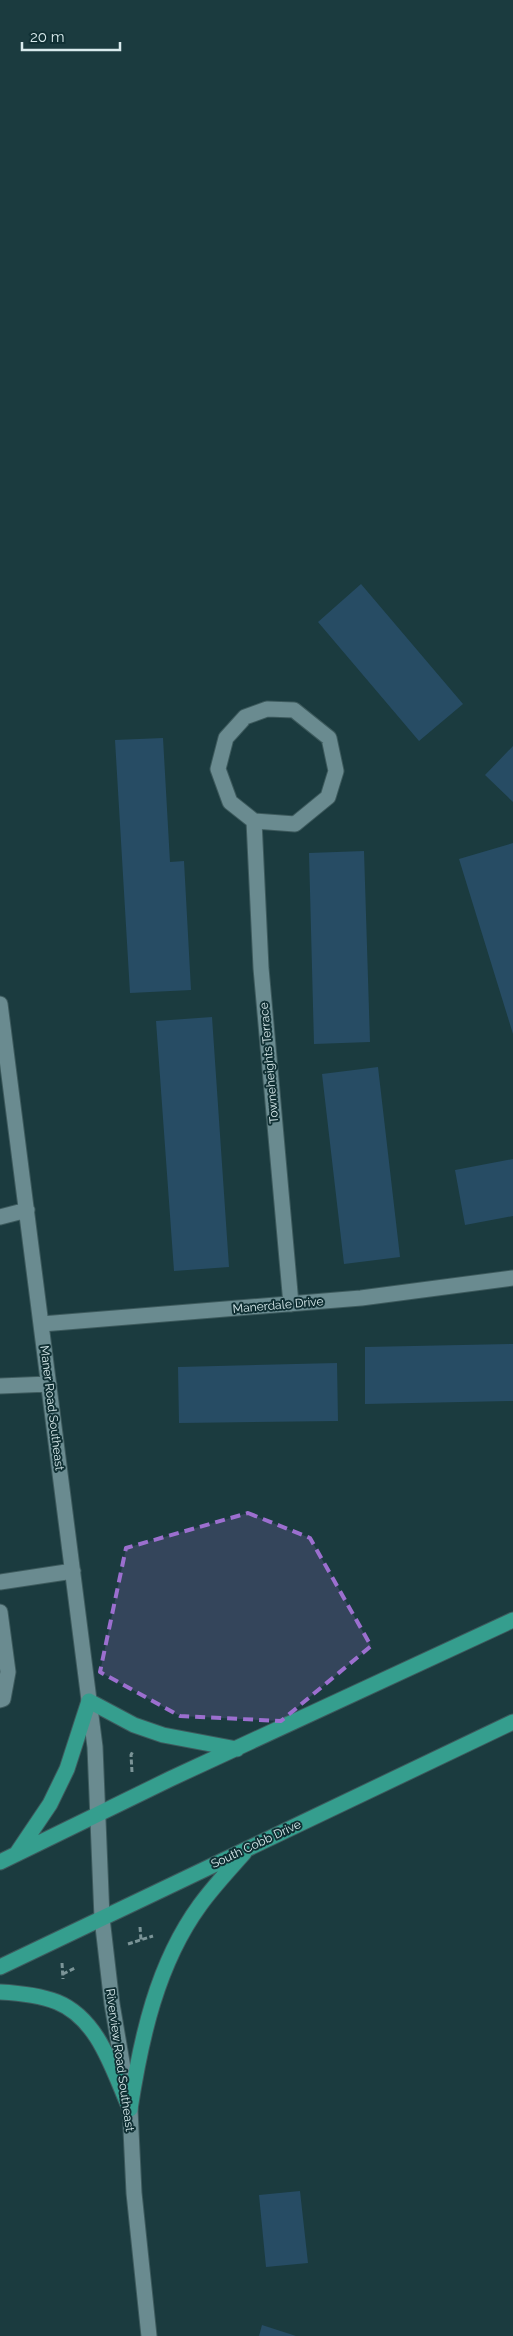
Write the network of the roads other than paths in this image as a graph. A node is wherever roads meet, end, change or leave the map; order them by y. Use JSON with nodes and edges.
{"nodes":[{"id":1,"x":254,"y":821,"type":"junction"},
{"id":2,"x":0,"y":1004,"type":"edge"},
{"id":3,"x":27,"y":1210,"type":"junction"},
{"id":4,"x":0,"y":1217,"type":"edge"},
{"id":5,"x":513,"y":1278,"type":"edge"},
{"id":6,"x":291,"y":1304,"type":"junction"},
{"id":7,"x":42,"y":1324,"type":"junction"},
{"id":8,"x":50,"y":1384,"type":"junction"},
{"id":9,"x":0,"y":1386,"type":"edge"},
{"id":10,"x":73,"y":1571,"type":"junction"},
{"id":11,"x":0,"y":1582,"type":"edge"},
{"id":12,"x":0,"y":1612,"type":"edge"},
{"id":13,"x":513,"y":1620,"type":"edge"},
{"id":14,"x":0,"y":1700,"type":"edge"},
{"id":15,"x":89,"y":1701,"type":"junction"},
{"id":16,"x":513,"y":1722,"type":"edge"},
{"id":17,"x":237,"y":1749,"type":"junction"},
{"id":18,"x":99,"y":1813,"type":"junction"},
{"id":19,"x":249,"y":1848,"type":"junction"},
{"id":20,"x":17,"y":1853,"type":"junction"},
{"id":21,"x":0,"y":1862,"type":"edge"},
{"id":22,"x":102,"y":1918,"type":"junction"},
{"id":23,"x":0,"y":1967,"type":"edge"},
{"id":24,"x":0,"y":1992,"type":"edge"},
{"id":25,"x":130,"y":2109,"type":"junction"},
{"id":26,"x":149,"y":2336,"type":"edge"}],
"edges":[{"from":1,"to":1,"type":"street"},
{"from":1,"to":6,"type":"street","name":"Towneheights Terrace"},
{"from":2,"to":3,"type":"street","name":"Maner Road Southeast"},
{"from":3,"to":4,"type":"street"},
{"from":3,"to":7,"type":"street","name":"Maner Road Southeast"},
{"from":5,"to":6,"type":"street","name":"Manerdale Drive"},
{"from":6,"to":7,"type":"street","name":"Manerdale Drive"},
{"from":7,"to":8,"type":"street","name":"Maner Road Southeast"},
{"from":8,"to":9,"type":"street"},
{"from":8,"to":10,"type":"street","name":"Maner Road Southeast"},
{"from":10,"to":11,"type":"street"},
{"from":10,"to":15,"type":"street","name":"Maner Road Southeast"},
{"from":12,"to":14,"type":"street"},
{"from":13,"to":17,"type":"main road"},
{"from":15,"to":17,"type":"main road"},
{"from":15,"to":18,"type":"street","name":"Maner Road Southeast"},
{"from":15,"to":20,"type":"main road"},
{"from":16,"to":19,"type":"main road","name":"South Cobb Drive"},
{"from":17,"to":18,"type":"main road"},
{"from":18,"to":20,"type":"main road"},
{"from":18,"to":22,"type":"street","name":"Riverview Road Southeast"},
{"from":19,"to":22,"type":"main road","name":"South Cobb Drive"},
{"from":19,"to":25,"type":"main road"},
{"from":20,"to":21,"type":"main road"},
{"from":22,"to":23,"type":"main road","name":"South Cobb Drive"},
{"from":22,"to":25,"type":"street","name":"Riverview Road Southeast"},
{"from":24,"to":25,"type":"main road"},
{"from":25,"to":26,"type":"street","name":"Riverview Road Southeast"}]}
